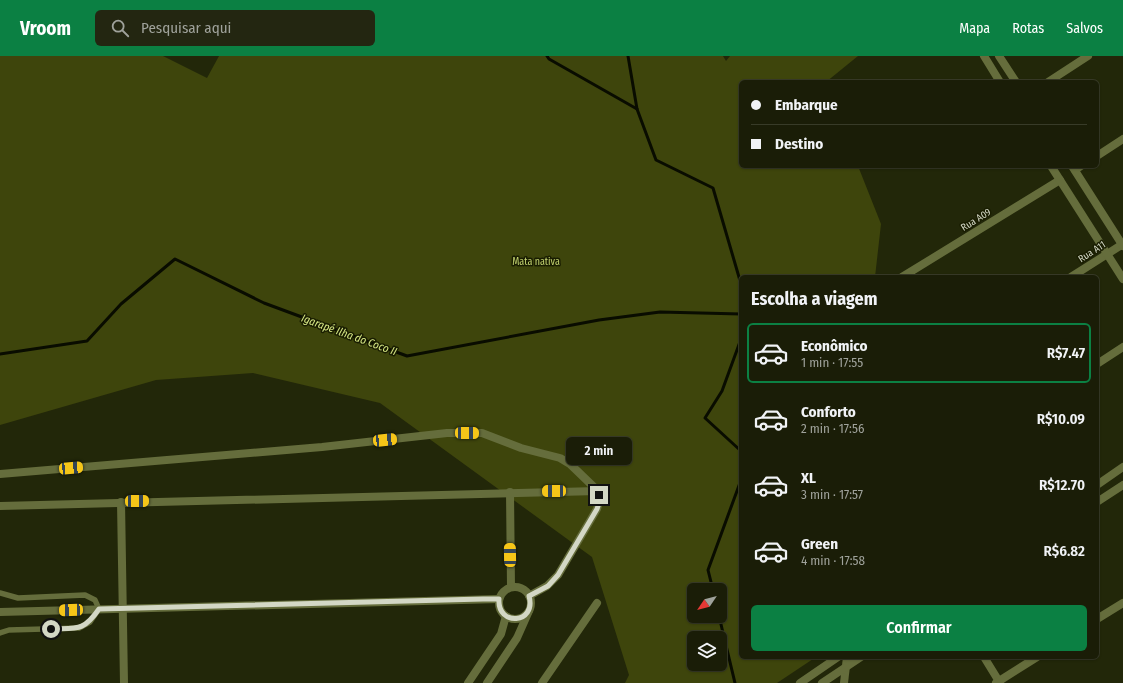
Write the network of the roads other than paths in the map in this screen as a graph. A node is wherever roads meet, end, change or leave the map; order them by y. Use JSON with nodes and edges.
{"nodes":[{"id":1,"x":984,"y":56,"type":"edge"},
{"id":2,"x":999,"y":56,"type":"edge"},
{"id":3,"x":1088,"y":56,"type":"edge"},
{"id":4,"x":999,"y":80,"type":"edge"},
{"id":5,"x":1015,"y":80,"type":"edge"},
{"id":6,"x":1051,"y":80,"type":"edge"},
{"id":7,"x":1123,"y":139,"type":"edge"},
{"id":8,"x":1099,"y":155,"type":"edge"},
{"id":9,"x":1052,"y":168,"type":"edge"},
{"id":10,"x":1076,"y":168,"type":"edge"},
{"id":11,"x":1060,"y":180,"type":"junction"},
{"id":12,"x":1123,"y":245,"type":"edge"},
{"id":13,"x":1107,"y":254,"type":"junction"},
{"id":14,"x":905,"y":275,"type":"edge"},
{"id":15,"x":1074,"y":275,"type":"edge"},
{"id":16,"x":1123,"y":279,"type":"edge"},
{"id":17,"x":1123,"y":347,"type":"edge"},
{"id":18,"x":1099,"y":363,"type":"edge"},
{"id":19,"x":1123,"y":467,"type":"edge"},
{"id":20,"x":0,"y":474,"type":"edge"},
{"id":21,"x":1099,"y":484,"type":"edge"},
{"id":22,"x":1123,"y":485,"type":"edge"},
{"id":23,"x":598,"y":491,"type":"junction"},
{"id":24,"x":510,"y":492,"type":"junction"},
{"id":25,"x":1099,"y":501,"type":"edge"},
{"id":26,"x":121,"y":502,"type":"junction"},
{"id":27,"x":0,"y":506,"type":"edge"},
{"id":28,"x":511,"y":587,"type":"junction"},
{"id":29,"x":0,"y":593,"type":"edge"},
{"id":30,"x":529,"y":596,"type":"junction"},
{"id":31,"x":499,"y":599,"type":"junction"},
{"id":32,"x":597,"y":603,"type":"dead end"},
{"id":33,"x":1123,"y":603,"type":"edge"},
{"id":34,"x":99,"y":609,"type":"junction"},
{"id":35,"x":122,"y":609,"type":"junction"},
{"id":36,"x":529,"y":611,"type":"junction"},
{"id":37,"x":0,"y":612,"type":"edge"},
{"id":38,"x":506,"y":616,"type":"junction"},
{"id":39,"x":1099,"y":618,"type":"edge"},
{"id":40,"x":0,"y":633,"type":"edge"},
{"id":41,"x":835,"y":659,"type":"edge"},
{"id":42,"x":847,"y":659,"type":"edge"},
{"id":43,"x":858,"y":659,"type":"edge"},
{"id":44,"x":985,"y":659,"type":"edge"},
{"id":45,"x":1034,"y":659,"type":"edge"},
{"id":46,"x":845,"y":667,"type":"junction"},
{"id":47,"x":998,"y":682,"type":"edge"},
{"id":48,"x":124,"y":683,"type":"edge"},
{"id":49,"x":468,"y":683,"type":"edge"},
{"id":50,"x":487,"y":683,"type":"edge"},
{"id":51,"x":542,"y":683,"type":"edge"},
{"id":52,"x":800,"y":683,"type":"edge"},
{"id":53,"x":822,"y":683,"type":"edge"},
{"id":54,"x":844,"y":683,"type":"edge"}],
"edges":[{"from":1,"to":4,"type":"street"},
{"from":2,"to":5,"type":"street"},
{"from":3,"to":6,"type":"street"},
{"from":7,"to":8,"type":"street"},
{"from":9,"to":11,"type":"street"},
{"from":10,"to":12,"type":"street"},
{"from":11,"to":13,"type":"street"},
{"from":11,"to":14,"type":"street","name":"Rua A09"},
{"from":12,"to":13,"type":"street","name":"Rua A11"},
{"from":13,"to":15,"type":"street","name":"Rua A11"},
{"from":13,"to":16,"type":"street"},
{"from":17,"to":18,"type":"street"},
{"from":19,"to":21,"type":"street"},
{"from":20,"to":23,"type":"street"},
{"from":22,"to":25,"type":"street"},
{"from":23,"to":24,"type":"street"},
{"from":23,"to":30,"type":"street"},
{"from":24,"to":26,"type":"street"},
{"from":24,"to":28,"type":"street"},
{"from":26,"to":27,"type":"street"},
{"from":26,"to":35,"type":"street"},
{"from":28,"to":30,"type":"street"},
{"from":28,"to":31,"type":"street"},
{"from":29,"to":34,"type":"lane"},
{"from":30,"to":36,"type":"street"},
{"from":31,"to":35,"type":"street"},
{"from":31,"to":38,"type":"street"},
{"from":32,"to":51,"type":"street"},
{"from":33,"to":39,"type":"street"},
{"from":34,"to":35,"type":"street"},
{"from":34,"to":37,"type":"street"},
{"from":34,"to":40,"type":"lane"},
{"from":35,"to":48,"type":"street"},
{"from":36,"to":38,"type":"street"},
{"from":36,"to":50,"type":"street"},
{"from":38,"to":49,"type":"street"},
{"from":41,"to":52,"type":"street"},
{"from":42,"to":46,"type":"street"},
{"from":43,"to":46,"type":"street"},
{"from":44,"to":47,"type":"street"},
{"from":45,"to":47,"type":"street"},
{"from":46,"to":53,"type":"street"},
{"from":46,"to":54,"type":"street"}]}
